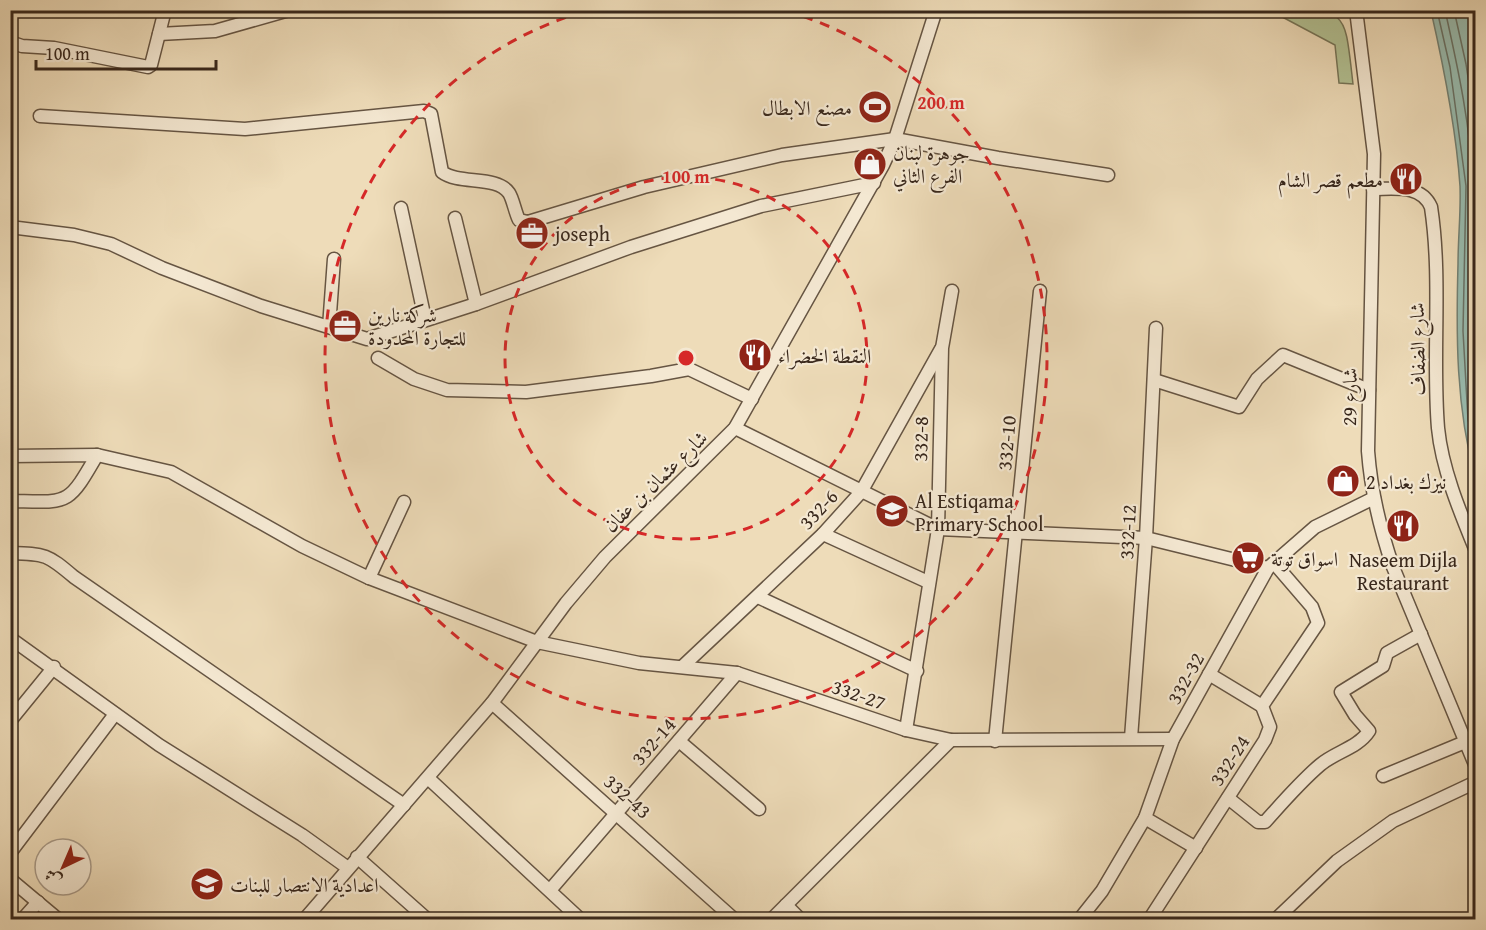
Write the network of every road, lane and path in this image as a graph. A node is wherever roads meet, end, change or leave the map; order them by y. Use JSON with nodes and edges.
{"nodes":[{"id":1,"x":165,"y":10,"type":"edge"},
{"id":2,"x":289,"y":10,"type":"edge"},
{"id":3,"x":936,"y":10,"type":"edge"},
{"id":4,"x":1355,"y":11,"type":"edge"},
{"id":5,"x":159,"y":34,"type":"junction"},
{"id":6,"x":10,"y":42,"type":"edge"},
{"id":7,"x":40,"y":116,"type":"dead end"},
{"id":8,"x":895,"y":139,"type":"junction"},
{"id":9,"x":1108,"y":174,"type":"dead end"},
{"id":10,"x":874,"y":183,"type":"junction"},
{"id":11,"x":1373,"y":189,"type":"junction"},
{"id":12,"x":401,"y":208,"type":"dead end"},
{"id":13,"x":455,"y":218,"type":"dead end"},
{"id":14,"x":10,"y":227,"type":"edge"},
{"id":15,"x":334,"y":258,"type":"dead end"},
{"id":16,"x":952,"y":291,"type":"dead end"},
{"id":17,"x":1040,"y":291,"type":"dead end"},
{"id":18,"x":476,"y":304,"type":"junction"},
{"id":19,"x":425,"y":319,"type":"junction"},
{"id":20,"x":328,"y":327,"type":"junction"},
{"id":21,"x":1156,"y":328,"type":"dead end"},
{"id":22,"x":942,"y":348,"type":"junction"},
{"id":23,"x":378,"y":358,"type":"dead end"},
{"id":24,"x":1154,"y":380,"type":"junction"},
{"id":25,"x":1369,"y":390,"type":"junction"},
{"id":26,"x":752,"y":399,"type":"junction"},
{"id":27,"x":735,"y":428,"type":"junction"},
{"id":28,"x":97,"y":455,"type":"junction"},
{"id":29,"x":10,"y":456,"type":"edge"},
{"id":30,"x":861,"y":492,"type":"junction"},
{"id":31,"x":1374,"y":498,"type":"junction"},
{"id":32,"x":10,"y":501,"type":"edge"},
{"id":33,"x":404,"y":501,"type":"dead end"},
{"id":34,"x":938,"y":529,"type":"junction"},
{"id":35,"x":1018,"y":531,"type":"junction"},
{"id":36,"x":823,"y":534,"type":"junction"},
{"id":37,"x":1146,"y":538,"type":"junction"},
{"id":38,"x":1476,"y":551,"type":"edge"},
{"id":39,"x":10,"y":553,"type":"edge"},
{"id":40,"x":1271,"y":566,"type":"junction"},
{"id":41,"x":369,"y":578,"type":"junction"},
{"id":42,"x":928,"y":582,"type":"junction"},
{"id":43,"x":758,"y":597,"type":"junction"},
{"id":44,"x":1421,"y":634,"type":"junction"},
{"id":45,"x":10,"y":638,"type":"edge"},
{"id":46,"x":537,"y":642,"type":"junction"},
{"id":47,"x":683,"y":666,"type":"junction"},
{"id":48,"x":54,"y":667,"type":"junction"},
{"id":49,"x":917,"y":671,"type":"junction"},
{"id":50,"x":737,"y":674,"type":"junction"},
{"id":51,"x":1209,"y":674,"type":"junction"},
{"id":52,"x":492,"y":703,"type":"junction"},
{"id":53,"x":1262,"y":706,"type":"junction"},
{"id":54,"x":115,"y":714,"type":"junction"},
{"id":55,"x":10,"y":721,"type":"edge"},
{"id":56,"x":906,"y":730,"type":"junction"},
{"id":57,"x":1131,"y":738,"type":"junction"},
{"id":58,"x":1173,"y":739,"type":"junction"},
{"id":59,"x":951,"y":740,"type":"junction"},
{"id":60,"x":679,"y":741,"type":"junction"},
{"id":61,"x":995,"y":741,"type":"junction"},
{"id":62,"x":1465,"y":742,"type":"junction"},
{"id":63,"x":1476,"y":767,"type":"edge"},
{"id":64,"x":1383,"y":776,"type":"dead end"},
{"id":65,"x":428,"y":778,"type":"junction"},
{"id":66,"x":1476,"y":782,"type":"edge"},
{"id":67,"x":1228,"y":798,"type":"junction"},
{"id":68,"x":404,"y":805,"type":"junction"},
{"id":69,"x":759,"y":809,"type":"dead end"},
{"id":70,"x":617,"y":812,"type":"junction"},
{"id":71,"x":1145,"y":818,"type":"junction"},
{"id":72,"x":1196,"y":848,"type":"junction"},
{"id":73,"x":10,"y":853,"type":"edge"},
{"id":74,"x":357,"y":857,"type":"junction"},
{"id":75,"x":348,"y":868,"type":"junction"},
{"id":76,"x":10,"y":879,"type":"edge"},
{"id":77,"x":551,"y":889,"type":"junction"},
{"id":78,"x":38,"y":902,"type":"junction"},
{"id":79,"x":786,"y":905,"type":"junction"},
{"id":80,"x":579,"y":919,"type":"edge"},
{"id":81,"x":22,"y":920,"type":"edge"},
{"id":82,"x":58,"y":920,"type":"edge"},
{"id":83,"x":304,"y":920,"type":"edge"},
{"id":84,"x":428,"y":920,"type":"edge"},
{"id":85,"x":735,"y":920,"type":"edge"},
{"id":86,"x":771,"y":920,"type":"edge"},
{"id":87,"x":801,"y":920,"type":"edge"},
{"id":88,"x":1079,"y":920,"type":"edge"},
{"id":89,"x":1149,"y":920,"type":"edge"},
{"id":90,"x":1275,"y":920,"type":"edge"}],
"edges":[{"from":1,"to":5,"type":"street"},
{"from":2,"to":5,"type":"street"},
{"from":3,"to":8,"type":"street","name":"شارع عثمان بن عفان"},
{"from":4,"to":11,"type":"street","name":"شارع 29"},
{"from":5,"to":6,"type":"street"},
{"from":7,"to":8,"type":"street"},
{"from":8,"to":9,"type":"street"},
{"from":8,"to":10,"type":"street","name":"شارع عثمان بن عفان"},
{"from":10,"to":18,"type":"street"},
{"from":10,"to":26,"type":"street","name":"شارع عثمان بن عفان"},
{"from":11,"to":25,"type":"street","name":"شارع 29"},
{"from":11,"to":38,"type":"street","name":"شارع الضفاف"},
{"from":12,"to":19,"type":"street"},
{"from":13,"to":18,"type":"street"},
{"from":14,"to":20,"type":"street"},
{"from":15,"to":20,"type":"street"},
{"from":16,"to":22,"type":"street","name":"332-8"},
{"from":17,"to":35,"type":"street","name":"332-10"},
{"from":18,"to":19,"type":"street"},
{"from":19,"to":20,"type":"street"},
{"from":21,"to":24,"type":"street","name":"332-12"},
{"from":22,"to":30,"type":"street","name":"332-6"},
{"from":22,"to":34,"type":"street","name":"332-8"},
{"from":23,"to":26,"type":"street"},
{"from":24,"to":25,"type":"street"},
{"from":24,"to":37,"type":"street","name":"332-12"},
{"from":25,"to":31,"type":"street","name":"شارع 29"},
{"from":26,"to":27,"type":"street","name":"شارع عثمان بن عفان"},
{"from":27,"to":30,"type":"street"},
{"from":27,"to":46,"type":"street","name":"شارع عثمان بن عفان"},
{"from":28,"to":29,"type":"street","name":"332-27"},
{"from":28,"to":32,"type":"street"},
{"from":28,"to":41,"type":"street","name":"332-27"},
{"from":30,"to":34,"type":"street"},
{"from":30,"to":36,"type":"street","name":"332-6"},
{"from":31,"to":40,"type":"street","name":"332-32"},
{"from":31,"to":44,"type":"street","name":"شارع 29"},
{"from":33,"to":41,"type":"street"},
{"from":34,"to":35,"type":"street"},
{"from":34,"to":42,"type":"street","name":"332-8"},
{"from":35,"to":37,"type":"street"},
{"from":35,"to":61,"type":"street","name":"332-10"},
{"from":36,"to":42,"type":"street"},
{"from":36,"to":43,"type":"street","name":"332-6"},
{"from":37,"to":40,"type":"street"},
{"from":37,"to":57,"type":"street","name":"332-12"},
{"from":39,"to":68,"type":"street"},
{"from":40,"to":51,"type":"street","name":"332-32"},
{"from":40,"to":53,"type":"street"},
{"from":41,"to":46,"type":"street","name":"332-27"},
{"from":42,"to":49,"type":"street","name":"332-8"},
{"from":43,"to":47,"type":"street","name":"332-6"},
{"from":43,"to":49,"type":"street"},
{"from":44,"to":62,"type":"street","name":"شارع 29"},
{"from":44,"to":67,"type":"street"},
{"from":45,"to":48,"type":"street"},
{"from":46,"to":47,"type":"street","name":"332-27"},
{"from":46,"to":52,"type":"street","name":"شارع عثمان بن عفان"},
{"from":47,"to":50,"type":"street","name":"332-27"},
{"from":48,"to":54,"type":"street"},
{"from":48,"to":55,"type":"street"},
{"from":49,"to":56,"type":"street","name":"332-8"},
{"from":50,"to":56,"type":"street","name":"332-27"},
{"from":50,"to":60,"type":"street","name":"332-14"},
{"from":51,"to":53,"type":"street"},
{"from":51,"to":58,"type":"street","name":"332-32"},
{"from":52,"to":65,"type":"street","name":"شارع عثمان بن عفان"},
{"from":52,"to":70,"type":"street","name":"332-43"},
{"from":53,"to":67,"type":"street","name":"332-24"},
{"from":54,"to":73,"type":"street"},
{"from":54,"to":75,"type":"street"},
{"from":56,"to":59,"type":"street","name":"332-27"},
{"from":57,"to":58,"type":"street","name":"332-27"},
{"from":57,"to":61,"type":"street","name":"332-27"},
{"from":58,"to":71,"type":"street","name":"332-32"},
{"from":59,"to":61,"type":"street","name":"332-27"},
{"from":59,"to":79,"type":"street"},
{"from":60,"to":69,"type":"street"},
{"from":60,"to":70,"type":"street","name":"332-14"},
{"from":62,"to":63,"type":"street","name":"شارع 29"},
{"from":62,"to":64,"type":"street"},
{"from":65,"to":68,"type":"street","name":"شارع عثمان بن عفان"},
{"from":65,"to":77,"type":"street"},
{"from":66,"to":90,"type":"street"},
{"from":67,"to":72,"type":"street","name":"332-24"},
{"from":68,"to":74,"type":"street","name":"شارع عثمان بن عفان"},
{"from":70,"to":77,"type":"street","name":"332-14"},
{"from":70,"to":85,"type":"street","name":"332-43"},
{"from":71,"to":72,"type":"street"},
{"from":71,"to":88,"type":"street","name":"332-32"},
{"from":72,"to":89,"type":"street","name":"332-24"},
{"from":74,"to":75,"type":"street","name":"شارع عثمان بن عفان"},
{"from":74,"to":84,"type":"street"},
{"from":75,"to":83,"type":"street","name":"شارع عثمان بن عفان"},
{"from":76,"to":78,"type":"street"},
{"from":77,"to":80,"type":"street"},
{"from":78,"to":81,"type":"street"},
{"from":78,"to":82,"type":"street"},
{"from":79,"to":86,"type":"street"},
{"from":79,"to":87,"type":"street"}]}
